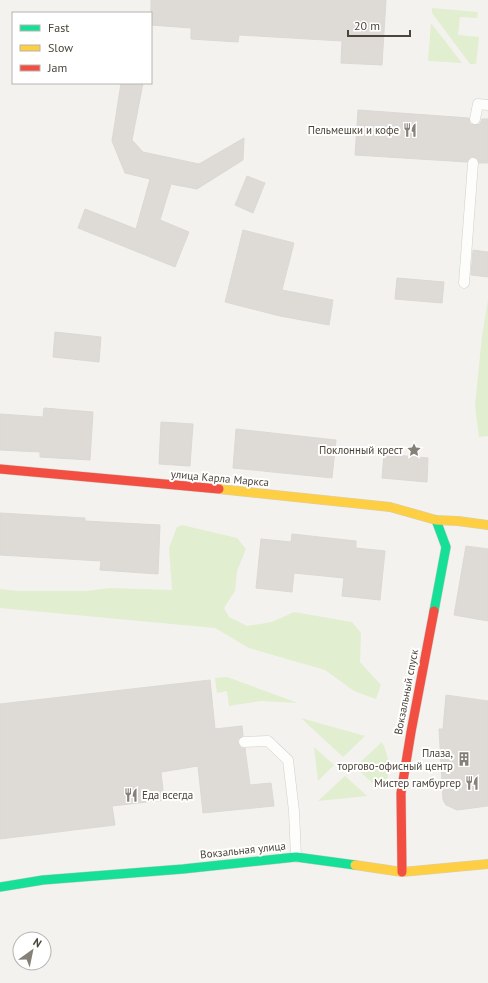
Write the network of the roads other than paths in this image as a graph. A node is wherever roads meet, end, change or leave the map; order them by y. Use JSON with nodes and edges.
{"nodes":[{"id":1,"x":488,"y":105,"type":"edge"},
{"id":2,"x":475,"y":119,"type":"dead end"},
{"id":3,"x":473,"y":162,"type":"dead end"},
{"id":4,"x":464,"y":283,"type":"dead end"},
{"id":5,"x":0,"y":469,"type":"edge"},
{"id":6,"x":436,"y":520,"type":"junction"},
{"id":7,"x":488,"y":525,"type":"edge"},
{"id":8,"x":244,"y":742,"type":"dead end"},
{"id":9,"x":296,"y":857,"type":"junction"},
{"id":10,"x":488,"y":864,"type":"edge"},
{"id":11,"x":402,"y":872,"type":"junction"},
{"id":12,"x":0,"y":886,"type":"edge"}],
"edges":[{"from":1,"to":2,"type":"lane"},
{"from":3,"to":4,"type":"lane"},
{"from":5,"to":6,"type":"main road","name":"улица Карла Маркса"},
{"from":6,"to":7,"type":"main road","name":"улица Карла Маркса"},
{"from":6,"to":11,"type":"main road","name":"Вокзальный спуск"},
{"from":8,"to":9,"type":"lane"},
{"from":9,"to":11,"type":"main road","name":"Вокзальная улица"},
{"from":9,"to":12,"type":"main road","name":"Вокзальная улица"},
{"from":10,"to":11,"type":"main road","name":"Вокзальная улица"}]}
